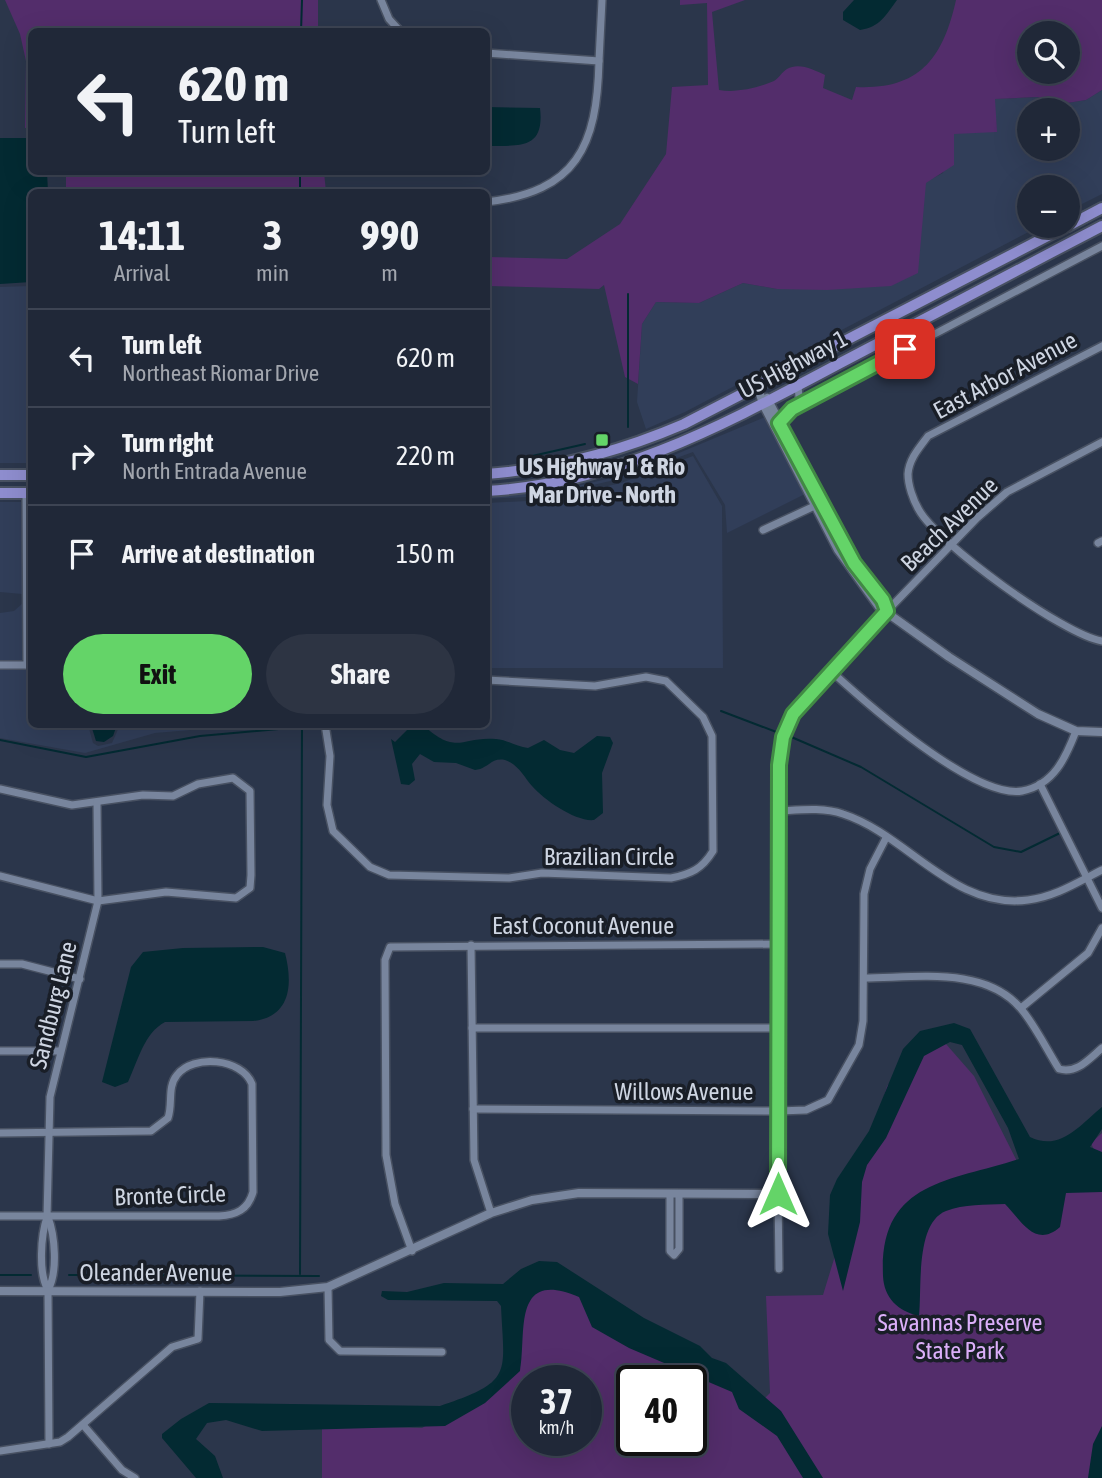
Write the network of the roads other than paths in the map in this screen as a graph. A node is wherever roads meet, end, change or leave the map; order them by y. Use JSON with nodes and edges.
{"nodes":[{"id":1,"x":381,"y":0,"type":"edge"},
{"id":2,"x":602,"y":0,"type":"edge"},
{"id":3,"x":397,"y":28,"type":"edge"},
{"id":4,"x":490,"y":53,"type":"edge"},
{"id":5,"x":599,"y":61,"type":"junction"},
{"id":6,"x":490,"y":201,"type":"edge"},
{"id":7,"x":1102,"y":208,"type":"edge"},
{"id":8,"x":1080,"y":219,"type":"edge"},
{"id":9,"x":1102,"y":226,"type":"edge"},
{"id":10,"x":1044,"y":238,"type":"edge"},
{"id":11,"x":1102,"y":246,"type":"edge"},
{"id":12,"x":1102,"y":346,"type":"edge"},
{"id":13,"x":798,"y":386,"type":"junction"},
{"id":14,"x":758,"y":387,"type":"junction"},
{"id":15,"x":807,"y":400,"type":"junction"},
{"id":16,"x":766,"y":402,"type":"junction"},
{"id":17,"x":779,"y":423,"type":"junction"},
{"id":18,"x":1102,"y":442,"type":"edge"},
{"id":19,"x":490,"y":474,"type":"edge"},
{"id":20,"x":0,"y":475,"type":"edge"},
{"id":21,"x":28,"y":475,"type":"edge"},
{"id":22,"x":28,"y":491,"type":"edge"},
{"id":23,"x":490,"y":491,"type":"edge"},
{"id":24,"x":0,"y":493,"type":"edge"},
{"id":25,"x":818,"y":504,"type":"junction"},
{"id":26,"x":762,"y":530,"type":"dead end"},
{"id":27,"x":952,"y":544,"type":"junction"},
{"id":28,"x":887,"y":611,"type":"junction"},
{"id":29,"x":1102,"y":641,"type":"edge"},
{"id":30,"x":0,"y":665,"type":"edge"},
{"id":31,"x":28,"y":665,"type":"edge"},
{"id":32,"x":831,"y":671,"type":"junction"},
{"id":33,"x":490,"y":680,"type":"edge"},
{"id":34,"x":326,"y":728,"type":"edge"},
{"id":35,"x":1076,"y":731,"type":"junction"},
{"id":36,"x":1102,"y":732,"type":"edge"},
{"id":37,"x":1040,"y":784,"type":"junction"},
{"id":38,"x":0,"y":789,"type":"edge"},
{"id":39,"x":97,"y":802,"type":"junction"},
{"id":40,"x":779,"y":811,"type":"junction"},
{"id":41,"x":886,"y":838,"type":"junction"},
{"id":42,"x":1102,"y":870,"type":"edge"},
{"id":43,"x":0,"y":876,"type":"edge"},
{"id":44,"x":1088,"y":877,"type":"junction"},
{"id":45,"x":98,"y":901,"type":"junction"},
{"id":46,"x":1102,"y":908,"type":"edge"},
{"id":47,"x":1102,"y":928,"type":"edge"},
{"id":48,"x":779,"y":944,"type":"junction"},
{"id":49,"x":471,"y":945,"type":"junction"},
{"id":50,"x":0,"y":964,"type":"edge"},
{"id":51,"x":864,"y":978,"type":"junction"},
{"id":52,"x":80,"y":979,"type":"junction"},
{"id":53,"x":1021,"y":1008,"type":"junction"},
{"id":54,"x":472,"y":1028,"type":"junction"},
{"id":55,"x":779,"y":1028,"type":"junction"},
{"id":56,"x":1102,"y":1048,"type":"edge"},
{"id":57,"x":0,"y":1051,"type":"edge"},
{"id":58,"x":60,"y":1051,"type":"junction"},
{"id":59,"x":473,"y":1109,"type":"junction"},
{"id":60,"x":779,"y":1111,"type":"junction"},
{"id":61,"x":0,"y":1133,"type":"edge"},
{"id":62,"x":49,"y":1133,"type":"junction"},
{"id":63,"x":674,"y":1194,"type":"junction"},
{"id":64,"x":778,"y":1194,"type":"junction"},
{"id":65,"x":491,"y":1213,"type":"junction"},
{"id":66,"x":0,"y":1216,"type":"edge"},
{"id":67,"x":47,"y":1217,"type":"junction"},
{"id":68,"x":411,"y":1251,"type":"junction"},
{"id":69,"x":779,"y":1269,"type":"dead end"},
{"id":70,"x":328,"y":1287,"type":"junction"},
{"id":71,"x":48,"y":1290,"type":"junction"},
{"id":72,"x":0,"y":1291,"type":"edge"},
{"id":73,"x":200,"y":1292,"type":"junction"},
{"id":74,"x":442,"y":1352,"type":"dead end"},
{"id":75,"x":84,"y":1426,"type":"junction"},
{"id":76,"x":49,"y":1444,"type":"junction"},
{"id":77,"x":0,"y":1451,"type":"edge"},
{"id":78,"x":135,"y":1478,"type":"edge"}],
"edges":[{"from":1,"to":3,"type":"street"},
{"from":2,"to":5,"type":"street"},
{"from":4,"to":5,"type":"street"},
{"from":5,"to":6,"type":"street"},
{"from":7,"to":8,"type":"main road","name":"US Highway 1"},
{"from":9,"to":13,"type":"main road","name":"US Highway 1"},
{"from":10,"to":14,"type":"main road","name":"US Highway 1"},
{"from":11,"to":15,"type":"street"},
{"from":12,"to":27,"type":"street","name":"East Arbor Avenue"},
{"from":13,"to":15,"type":"street"},
{"from":13,"to":16,"type":"main road","name":"US Highway 1"},
{"from":14,"to":16,"type":"street"},
{"from":14,"to":19,"type":"main road","name":"US Highway 1"},
{"from":15,"to":17,"type":"street"},
{"from":16,"to":17,"type":"street"},
{"from":16,"to":23,"type":"main road","name":"US Highway 1"},
{"from":16,"to":25,"type":"street"},
{"from":17,"to":25,"type":"street"},
{"from":18,"to":27,"type":"street","name":"Beach Avenue"},
{"from":20,"to":21,"type":"main road"},
{"from":22,"to":24,"type":"main road"},
{"from":25,"to":26,"type":"street"},
{"from":25,"to":28,"type":"street"},
{"from":27,"to":28,"type":"street","name":"Beach Avenue"},
{"from":27,"to":29,"type":"street","name":"East Arbor Avenue"},
{"from":28,"to":32,"type":"street","name":"Beach Avenue"},
{"from":28,"to":35,"type":"street"},
{"from":30,"to":31,"type":"street"},
{"from":32,"to":37,"type":"street"},
{"from":32,"to":40,"type":"street","name":"Beach Avenue"},
{"from":33,"to":34,"type":"street","name":"Brazilian Circle"},
{"from":35,"to":36,"type":"street"},
{"from":35,"to":37,"type":"street"},
{"from":37,"to":44,"type":"street"},
{"from":38,"to":39,"type":"street"},
{"from":39,"to":45,"type":"street","name":"Sandburg Lane"},
{"from":39,"to":45,"type":"street"},
{"from":40,"to":41,"type":"street"},
{"from":40,"to":48,"type":"street","name":"Beach Avenue"},
{"from":41,"to":44,"type":"street"},
{"from":41,"to":51,"type":"street","name":"Willows Avenue"},
{"from":42,"to":44,"type":"street"},
{"from":43,"to":45,"type":"street"},
{"from":44,"to":46,"type":"street"},
{"from":45,"to":52,"type":"street","name":"Sandburg Lane"},
{"from":47,"to":53,"type":"street"},
{"from":48,"to":49,"type":"street","name":"East Coconut Avenue"},
{"from":48,"to":55,"type":"street","name":"Beach Avenue"},
{"from":49,"to":54,"type":"street"},
{"from":49,"to":68,"type":"street","name":"East Coconut Avenue"},
{"from":50,"to":52,"type":"street"},
{"from":51,"to":53,"type":"street"},
{"from":51,"to":60,"type":"street","name":"Willows Avenue"},
{"from":52,"to":58,"type":"street","name":"Sandburg Lane"},
{"from":53,"to":56,"type":"street"},
{"from":54,"to":55,"type":"street"},
{"from":54,"to":59,"type":"street"},
{"from":55,"to":60,"type":"street","name":"Beach Avenue"},
{"from":57,"to":58,"type":"street"},
{"from":58,"to":62,"type":"street","name":"Sandburg Lane"},
{"from":59,"to":60,"type":"street","name":"Willows Avenue"},
{"from":59,"to":65,"type":"street"},
{"from":60,"to":64,"type":"street","name":"Beach Avenue"},
{"from":61,"to":62,"type":"street"},
{"from":62,"to":67,"type":"street","name":"Sandburg Lane"},
{"from":62,"to":67,"type":"street","name":"Bronte Circle"},
{"from":63,"to":63,"type":"street"},
{"from":63,"to":64,"type":"street","name":"Oleander Avenue"},
{"from":63,"to":65,"type":"street","name":"Oleander Avenue"},
{"from":64,"to":69,"type":"street","name":"Beach Avenue"},
{"from":65,"to":68,"type":"street","name":"Oleander Avenue"},
{"from":66,"to":67,"type":"street"},
{"from":67,"to":71,"type":"street","name":"Sandburg Lane"},
{"from":68,"to":70,"type":"street","name":"Oleander Avenue"},
{"from":70,"to":73,"type":"street","name":"Oleander Avenue"},
{"from":70,"to":74,"type":"street"},
{"from":71,"to":72,"type":"street","name":"Oleander Avenue"},
{"from":71,"to":73,"type":"street","name":"Oleander Avenue"},
{"from":71,"to":76,"type":"street","name":"Sandburg Lane"},
{"from":73,"to":75,"type":"street"},
{"from":75,"to":76,"type":"street"},
{"from":75,"to":78,"type":"street"},
{"from":76,"to":77,"type":"street"}]}
